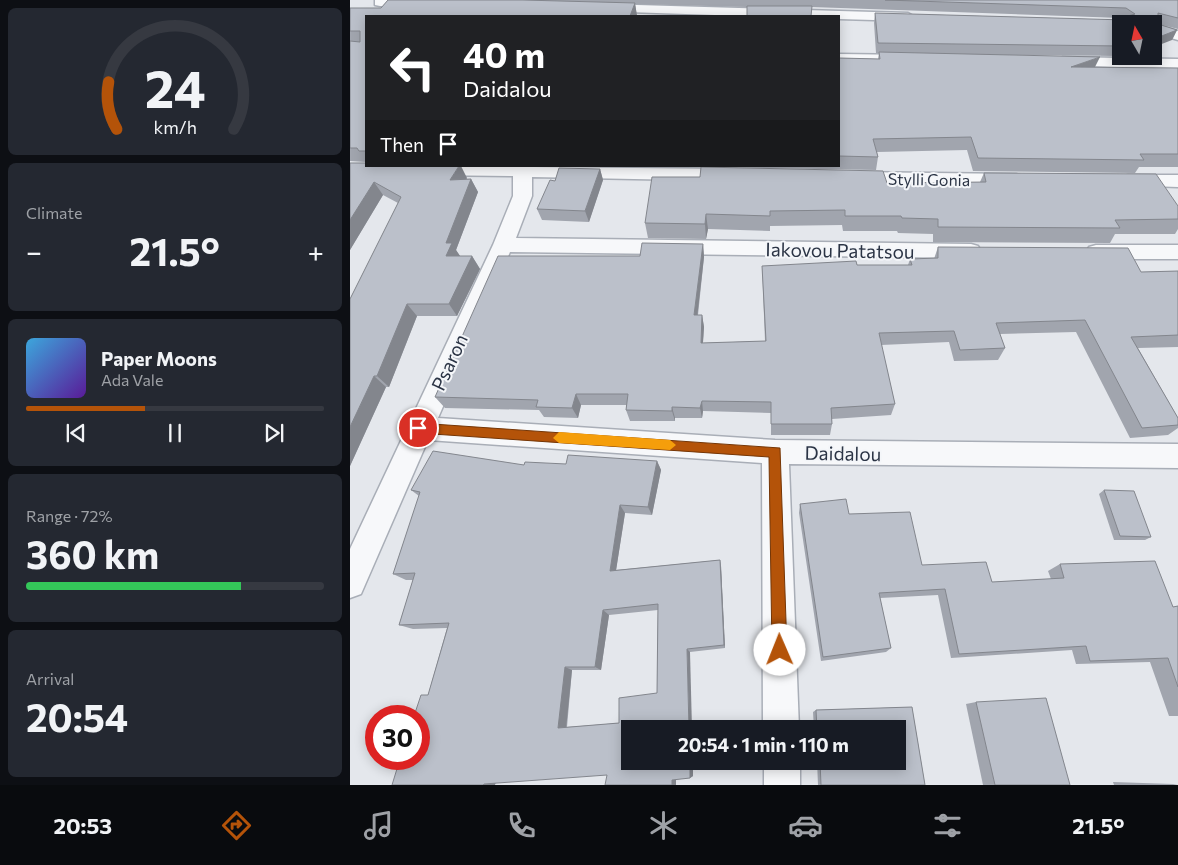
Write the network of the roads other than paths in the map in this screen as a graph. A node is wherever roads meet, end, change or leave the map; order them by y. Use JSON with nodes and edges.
{"nodes":[{"id":1,"x":383,"y":1,"type":"edge"},
{"id":2,"x":429,"y":3,"type":"edge"},
{"id":3,"x":586,"y":7,"type":"edge"},
{"id":4,"x":365,"y":8,"type":"edge"},
{"id":5,"x":731,"y":14,"type":"edge"},
{"id":6,"x":779,"y":15,"type":"edge"},
{"id":7,"x":840,"y":16,"type":"edge"},
{"id":8,"x":922,"y":18,"type":"edge"},
{"id":9,"x":1162,"y":31,"type":"edge"},
{"id":10,"x":1178,"y":36,"type":"edge"},
{"id":11,"x":840,"y":58,"type":"edge"},
{"id":12,"x":928,"y":59,"type":"edge"},
{"id":13,"x":1048,"y":62,"type":"edge"},
{"id":14,"x":1178,"y":64,"type":"edge"},
{"id":15,"x":522,"y":168,"type":"edge"},
{"id":16,"x":406,"y":169,"type":"edge"},
{"id":17,"x":758,"y":176,"type":"edge"},
{"id":18,"x":836,"y":178,"type":"edge"},
{"id":19,"x":1032,"y":180,"type":"edge"},
{"id":20,"x":1110,"y":181,"type":"edge"},
{"id":21,"x":1178,"y":181,"type":"edge"},
{"id":22,"x":503,"y":245,"type":"junction"},
{"id":23,"x":994,"y":252,"type":"edge"},
{"id":24,"x":1072,"y":252,"type":"edge"},
{"id":25,"x":1178,"y":252,"type":"edge"},
{"id":26,"x":418,"y":428,"type":"junction"},
{"id":27,"x":775,"y":452,"type":"junction"},
{"id":28,"x":1178,"y":456,"type":"edge"},
{"id":29,"x":350,"y":583,"type":"edge"},
{"id":30,"x":781,"y":720,"type":"edge"},
{"id":31,"x":782,"y":770,"type":"edge"},
{"id":32,"x":782,"y":785,"type":"edge"}],
"edges":[{"from":1,"to":2,"type":"street"},
{"from":1,"to":4,"type":"street"},
{"from":3,"to":5,"type":"street"},
{"from":5,"to":6,"type":"street"},
{"from":7,"to":8,"type":"street"},
{"from":9,"to":10,"type":"street"},
{"from":11,"to":12,"type":"street"},
{"from":13,"to":14,"type":"street"},
{"from":15,"to":16,"type":"street"},
{"from":15,"to":17,"type":"street"},
{"from":15,"to":22,"type":"street","name":"Psaron"},
{"from":18,"to":19,"type":"street","name":"Stylli Gonia"},
{"from":20,"to":21,"type":"street"},
{"from":22,"to":23,"type":"street","name":"Iakovou Patatsou"},
{"from":22,"to":26,"type":"street","name":"Psaron"},
{"from":24,"to":25,"type":"street"},
{"from":26,"to":27,"type":"street","name":"Daidalou"},
{"from":26,"to":29,"type":"street","name":"Psaron"},
{"from":27,"to":28,"type":"street","name":"Daidalou"},
{"from":27,"to":30,"type":"street"},
{"from":31,"to":32,"type":"street"}]}
